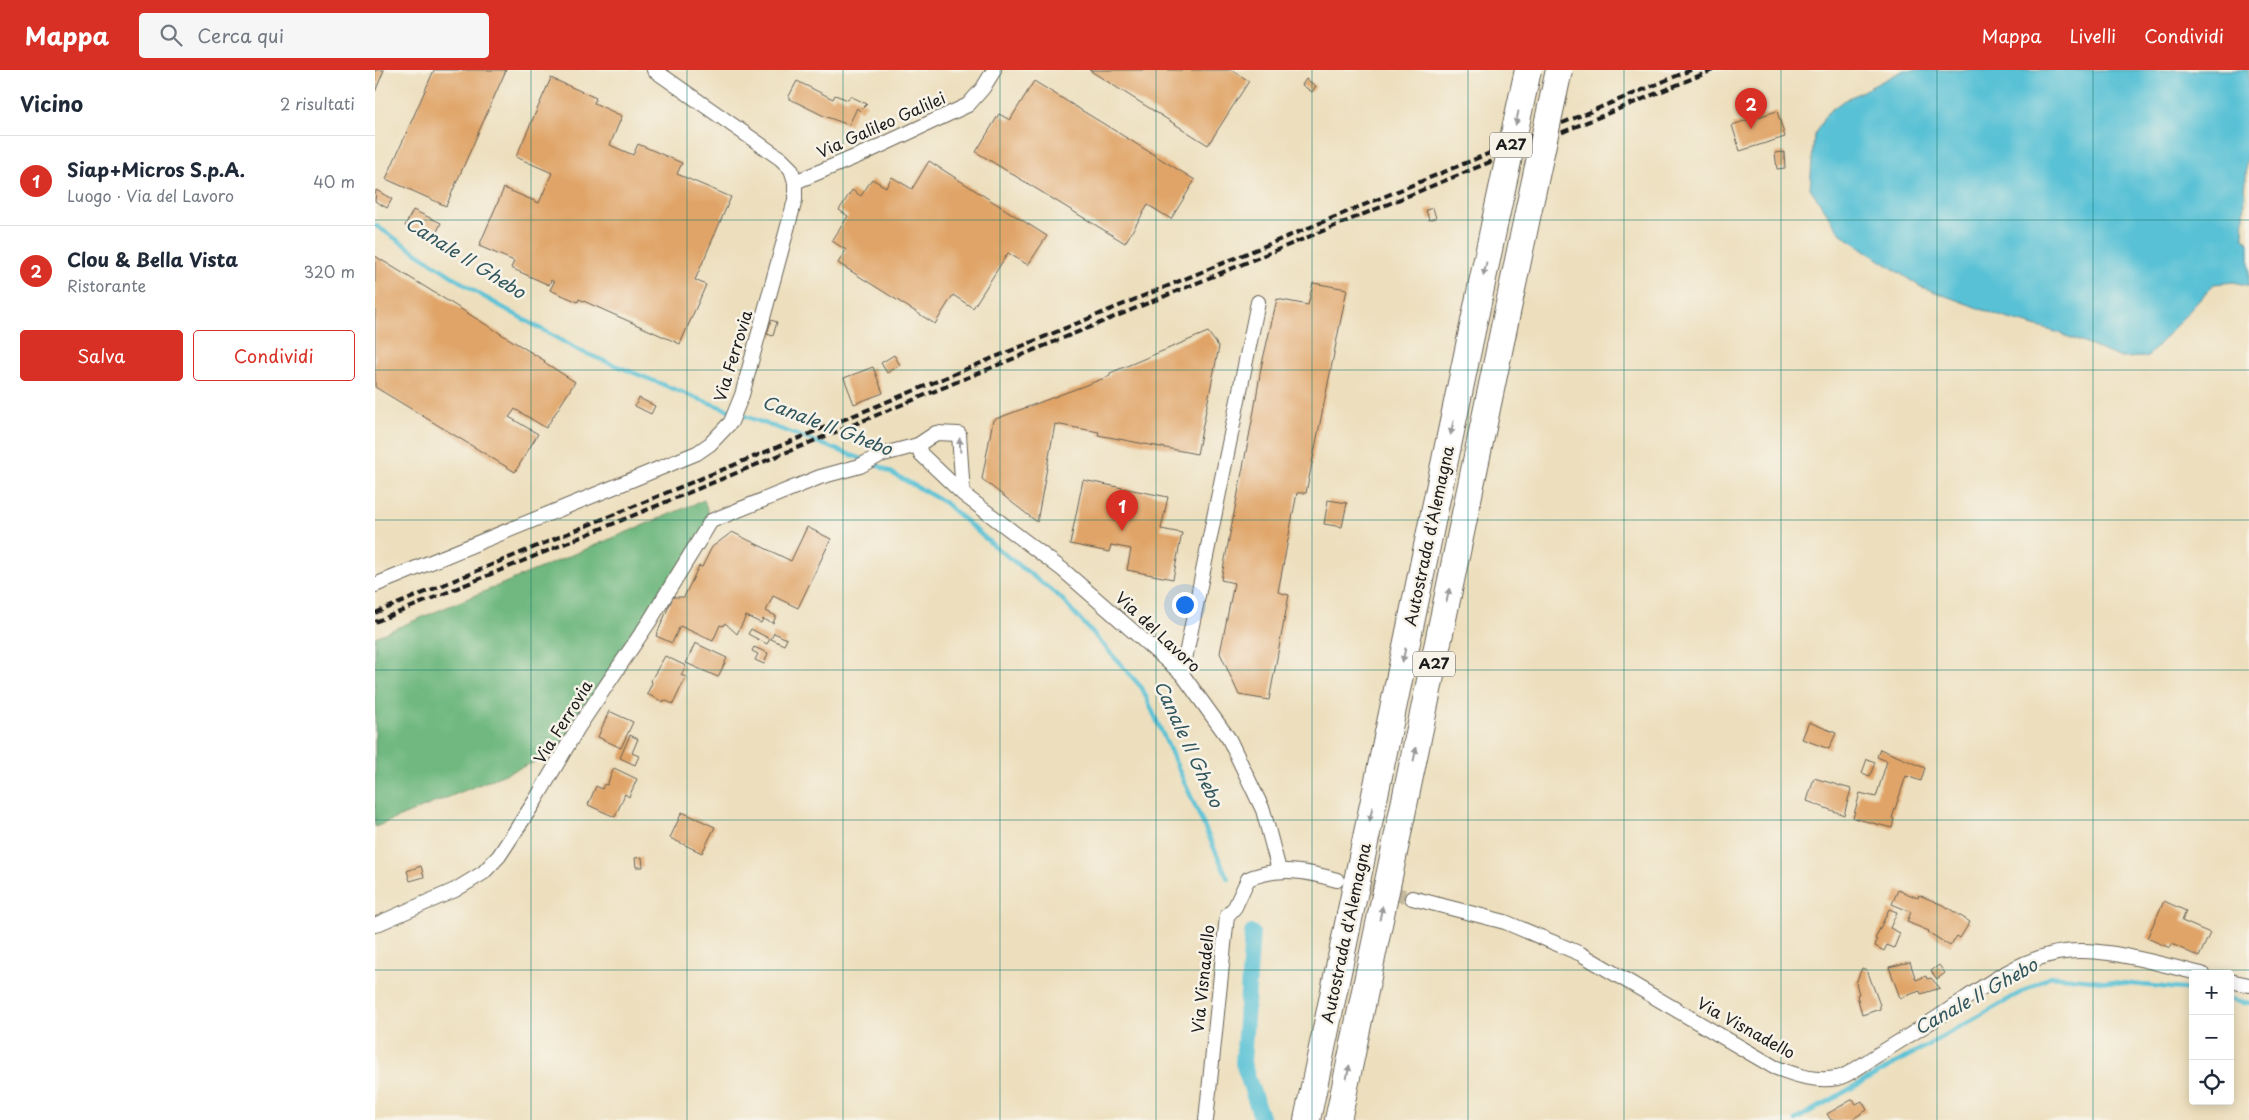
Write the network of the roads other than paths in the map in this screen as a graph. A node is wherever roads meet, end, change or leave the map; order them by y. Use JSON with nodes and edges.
{"nodes":[{"id":1,"x":654,"y":70,"type":"edge"},
{"id":2,"x":994,"y":70,"type":"edge"},
{"id":3,"x":1528,"y":70,"type":"edge"},
{"id":4,"x":1559,"y":70,"type":"edge"},
{"id":5,"x":795,"y":182,"type":"junction"},
{"id":6,"x":1258,"y":302,"type":"dead end"},
{"id":7,"x":918,"y":445,"type":"junction"},
{"id":8,"x":963,"y":494,"type":"junction"},
{"id":9,"x":375,"y":585,"type":"edge"},
{"id":10,"x":1182,"y":674,"type":"junction"},
{"id":11,"x":1279,"y":870,"type":"junction"},
{"id":12,"x":1337,"y":880,"type":"tunnel mouth"},
{"id":13,"x":1412,"y":898,"type":"tunnel mouth"},
{"id":14,"x":375,"y":925,"type":"edge"},
{"id":15,"x":2189,"y":971,"type":"edge"},
{"id":16,"x":2234,"y":981,"type":"edge"},
{"id":17,"x":2249,"y":985,"type":"edge"},
{"id":18,"x":1206,"y":1120,"type":"edge"},
{"id":19,"x":1307,"y":1120,"type":"edge"},
{"id":20,"x":1338,"y":1120,"type":"edge"}],
"edges":[{"from":1,"to":5,"type":"street"},
{"from":2,"to":5,"type":"street","name":"Via Galileo Galilei"},
{"from":3,"to":19,"type":"highway","name":"Autostrada d'Alemagna","number":"A27","one_way":true,"bridge":true},
{"from":20,"to":4,"type":"highway","name":"Autostrada d'Alemagna","number":"A27","one_way":true,"bridge":true},
{"from":5,"to":9,"type":"street","name":"Via Ferrovia"},
{"from":6,"to":10,"type":"street"},
{"from":7,"to":8,"type":"street","name":"Via del Lavoro"},
{"from":8,"to":7,"type":"street","one_way":true},
{"from":7,"to":14,"type":"street","name":"Via Ferrovia"},
{"from":8,"to":10,"type":"street","name":"Via del Lavoro"},
{"from":10,"to":11,"type":"street","name":"Via del Lavoro"},
{"from":11,"to":12,"type":"street","name":"Via Visnadello"},
{"from":11,"to":18,"type":"street","name":"Via Visnadello"},
{"from":13,"to":15,"type":"street","name":"Via Visnadello"},
{"from":16,"to":17,"type":"street"}]}
